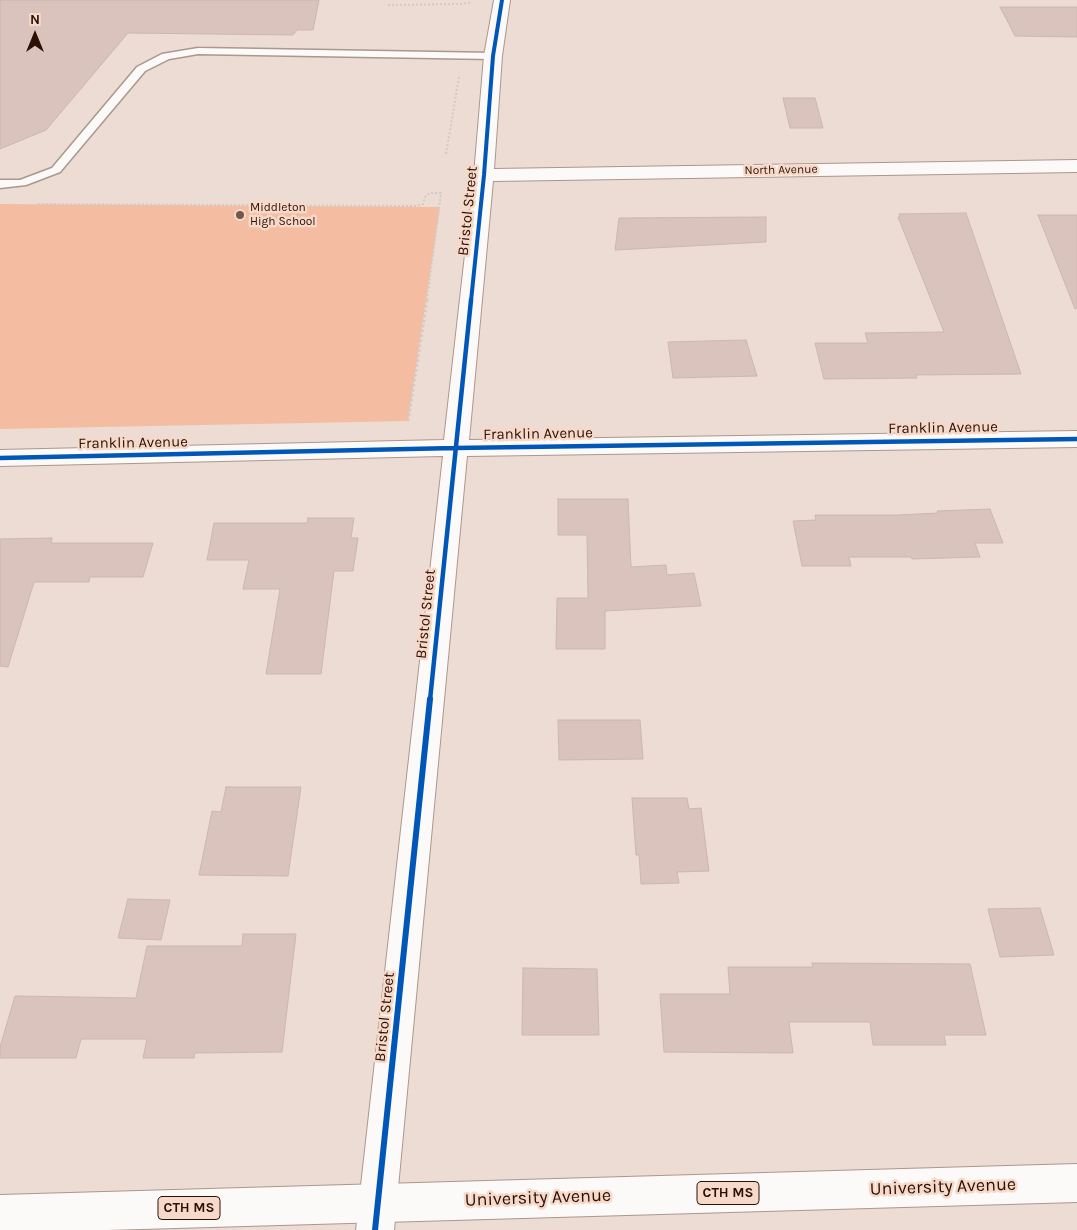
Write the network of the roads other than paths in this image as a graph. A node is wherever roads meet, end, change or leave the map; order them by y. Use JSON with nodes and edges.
{"nodes":[{"id":1,"x":502,"y":0,"type":"edge"},
{"id":2,"x":493,"y":56,"type":"junction"},
{"id":3,"x":1077,"y":166,"type":"edge"},
{"id":4,"x":484,"y":175,"type":"junction"},
{"id":5,"x":0,"y":184,"type":"edge"},
{"id":6,"x":1077,"y":439,"type":"edge"},
{"id":7,"x":455,"y":448,"type":"junction"},
{"id":8,"x":0,"y":458,"type":"edge"},
{"id":9,"x":1077,"y":1183,"type":"edge"},
{"id":10,"x":0,"y":1214,"type":"edge"},
{"id":11,"x":377,"y":1216,"type":"edge"}],
"edges":[{"from":1,"to":2,"type":"street","name":"Bristol Street"},
{"from":2,"to":4,"type":"street","name":"Bristol Street"},
{"from":2,"to":5,"type":"lane"},
{"from":3,"to":4,"type":"street","name":"North Avenue"},
{"from":4,"to":7,"type":"street","name":"Bristol Street"},
{"from":6,"to":7,"type":"street","name":"Franklin Avenue"},
{"from":7,"to":8,"type":"street","name":"Franklin Avenue"},
{"from":7,"to":11,"type":"street","name":"Bristol Street"},
{"from":9,"to":11,"type":"street","name":"University Avenue","number":"CTH MS"},
{"from":10,"to":11,"type":"street","name":"University Avenue","number":"CTH MS"}]}
